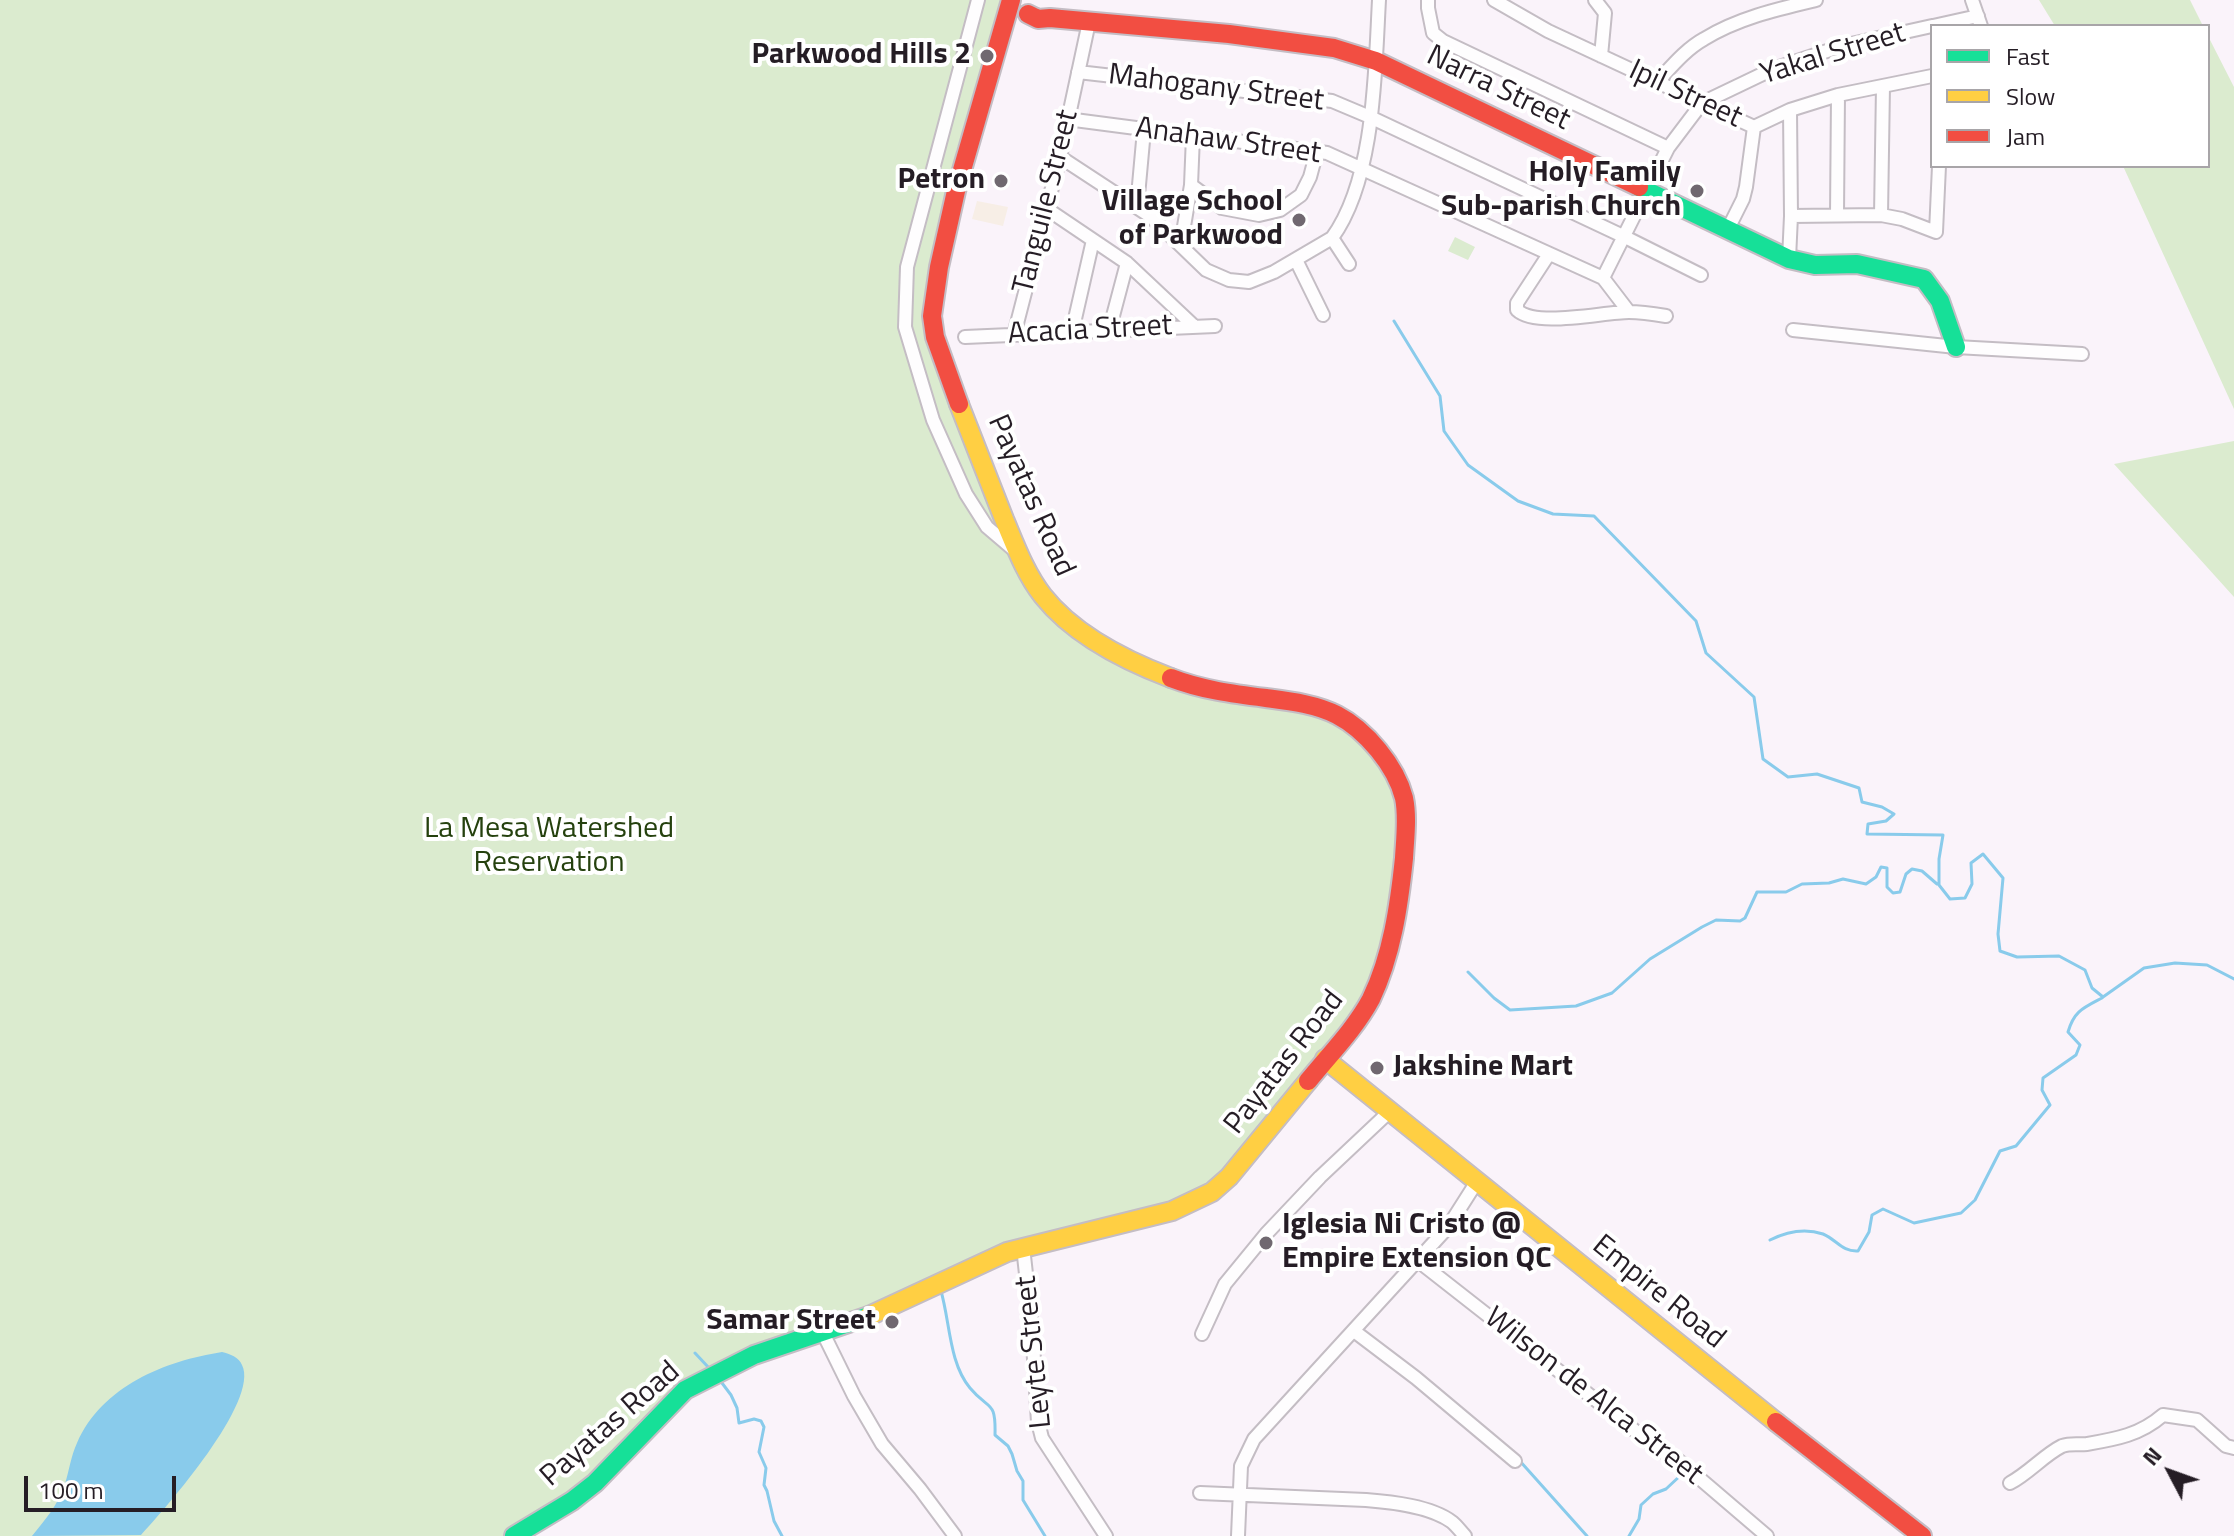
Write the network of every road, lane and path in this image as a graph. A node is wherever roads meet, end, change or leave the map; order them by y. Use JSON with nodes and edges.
{"nodes":[{"id":1,"x":978,"y":0,"type":"edge"},
{"id":2,"x":1379,"y":0,"type":"edge"},
{"id":3,"x":1428,"y":0,"type":"edge"},
{"id":4,"x":1494,"y":0,"type":"edge"},
{"id":5,"x":1595,"y":0,"type":"edge"},
{"id":6,"x":1816,"y":0,"type":"edge"},
{"id":7,"x":1972,"y":0,"type":"edge"},
{"id":8,"x":1009,"y":5,"type":"edge"},
{"id":9,"x":1028,"y":14,"type":"joint"},
{"id":10,"x":1980,"y":21,"type":"edge"},
{"id":11,"x":1089,"y":22,"type":"junction"},
{"id":12,"x":1951,"y":24,"type":"edge"},
{"id":13,"x":1930,"y":26,"type":"edge"},
{"id":14,"x":1601,"y":56,"type":"junction"},
{"id":15,"x":1376,"y":61,"type":"junction"},
{"id":16,"x":1078,"y":72,"type":"junction"},
{"id":17,"x":1930,"y":76,"type":"edge"},
{"id":18,"x":1658,"y":81,"type":"junction"},
{"id":19,"x":1883,"y":86,"type":"junction"},
{"id":20,"x":1838,"y":95,"type":"junction"},
{"id":21,"x":1702,"y":103,"type":"junction"},
{"id":22,"x":1790,"y":110,"type":"junction"},
{"id":23,"x":1370,"y":117,"type":"junction"},
{"id":24,"x":1067,"y":119,"type":"junction"},
{"id":25,"x":1754,"y":127,"type":"junction"},
{"id":26,"x":1144,"y":130,"type":"junction"},
{"id":27,"x":1193,"y":136,"type":"junction"},
{"id":28,"x":1668,"y":148,"type":"junction"},
{"id":29,"x":1317,"y":151,"type":"junction"},
{"id":30,"x":1060,"y":157,"type":"junction"},
{"id":31,"x":1939,"y":168,"type":"edge"},
{"id":32,"x":1362,"y":169,"type":"junction"},
{"id":33,"x":1191,"y":185,"type":"junction"},
{"id":34,"x":1646,"y":191,"type":"junction"},
{"id":35,"x":1137,"y":207,"type":"junction"},
{"id":36,"x":1047,"y":209,"type":"junction"},
{"id":37,"x":1837,"y":215,"type":"junction"},
{"id":38,"x":1881,"y":215,"type":"junction"},
{"id":39,"x":1791,"y":216,"type":"junction"},
{"id":40,"x":1728,"y":229,"type":"junction"},
{"id":41,"x":1625,"y":237,"type":"junction"},
{"id":42,"x":1332,"y":238,"type":"junction"},
{"id":43,"x":1093,"y":240,"type":"junction"},
{"id":44,"x":1181,"y":244,"type":"junction"},
{"id":45,"x":1549,"y":254,"type":"junction"},
{"id":46,"x":1789,"y":259,"type":"junction"},
{"id":47,"x":1296,"y":260,"type":"junction"},
{"id":48,"x":1127,"y":263,"type":"junction"},
{"id":49,"x":1349,"y":264,"type":"dead end"},
{"id":50,"x":1701,"y":275,"type":"dead end"},
{"id":51,"x":1603,"y":278,"type":"junction"},
{"id":52,"x":1629,"y":312,"type":"junction"},
{"id":53,"x":1323,"y":315,"type":"dead end"},
{"id":54,"x":1666,"y":316,"type":"dead end"},
{"id":55,"x":1194,"y":326,"type":"junction"},
{"id":56,"x":1215,"y":326,"type":"dead end"},
{"id":57,"x":1793,"y":330,"type":"dead end"},
{"id":58,"x":1109,"y":331,"type":"junction"},
{"id":59,"x":1072,"y":332,"type":"junction"},
{"id":60,"x":1014,"y":335,"type":"junction"},
{"id":61,"x":965,"y":337,"type":"dead end"},
{"id":62,"x":1956,"y":347,"type":"junction"},
{"id":63,"x":2082,"y":354,"type":"dead end"},
{"id":64,"x":1019,"y":554,"type":"junction"},
{"id":65,"x":1325,"y":1059,"type":"junction"},
{"id":66,"x":1389,"y":1112,"type":"junction"},
{"id":67,"x":1476,"y":1183,"type":"junction"},
{"id":68,"x":1023,"y":1247,"type":"junction"},
{"id":69,"x":1417,"y":1260,"type":"junction"},
{"id":70,"x":1354,"y":1331,"type":"junction"},
{"id":71,"x":823,"y":1333,"type":"junction"},
{"id":72,"x":1202,"y":1334,"type":"dead end"},
{"id":73,"x":2234,"y":1448,"type":"edge"},
{"id":74,"x":1515,"y":1461,"type":"dead end"},
{"id":75,"x":2010,"y":1483,"type":"dead end"},
{"id":76,"x":1200,"y":1493,"type":"dead end"},
{"id":77,"x":1239,"y":1494,"type":"junction"},
{"id":78,"x":514,"y":1536,"type":"edge"},
{"id":79,"x":955,"y":1536,"type":"edge"},
{"id":80,"x":1106,"y":1536,"type":"edge"},
{"id":81,"x":1238,"y":1536,"type":"edge"},
{"id":82,"x":1465,"y":1536,"type":"edge"},
{"id":83,"x":1767,"y":1536,"type":"edge"},
{"id":84,"x":1922,"y":1536,"type":"edge"}],
"edges":[{"from":1,"to":64,"type":"street"},
{"from":2,"to":15,"type":"street"},
{"from":3,"to":28,"type":"street"},
{"from":4,"to":14,"type":"street","name":"Ipil Street"},
{"from":5,"to":14,"type":"street"},
{"from":6,"to":18,"type":"street"},
{"from":7,"to":10,"type":"street"},
{"from":8,"to":9,"type":"street","name":"Narra Street"},
{"from":8,"to":64,"type":"main road","name":"Payatas Road"},
{"from":9,"to":11,"type":"main road","name":"Narra Street"},
{"from":10,"to":12,"type":"street","name":"Yakal Street"},
{"from":11,"to":15,"type":"main road","name":"Narra Street"},
{"from":11,"to":16,"type":"street","name":"Tanguile Street"},
{"from":13,"to":21,"type":"street","name":"Yakal Street"},
{"from":14,"to":18,"type":"street","name":"Ipil Street"},
{"from":15,"to":23,"type":"street"},
{"from":15,"to":34,"type":"main road","name":"Narra Street"},
{"from":16,"to":23,"type":"street","name":"Mahogany Street"},
{"from":16,"to":24,"type":"street","name":"Tanguile Street"},
{"from":17,"to":19,"type":"street","name":"Ipil Street"},
{"from":18,"to":21,"type":"street","name":"Ipil Street"},
{"from":19,"to":20,"type":"street","name":"Ipil Street"},
{"from":19,"to":38,"type":"street"},
{"from":20,"to":22,"type":"street","name":"Ipil Street"},
{"from":20,"to":37,"type":"street"},
{"from":21,"to":25,"type":"street","name":"Ipil Street"},
{"from":21,"to":28,"type":"street","name":"Yakal Street"},
{"from":22,"to":25,"type":"street","name":"Ipil Street"},
{"from":22,"to":39,"type":"street"},
{"from":23,"to":32,"type":"street"},
{"from":23,"to":41,"type":"street","name":"Mahogany Street"},
{"from":24,"to":26,"type":"street","name":"Anahaw Street"},
{"from":24,"to":30,"type":"street","name":"Tanguile Street"},
{"from":25,"to":40,"type":"street"},
{"from":26,"to":27,"type":"street","name":"Anahaw Street"},
{"from":26,"to":35,"type":"street"},
{"from":27,"to":29,"type":"street","name":"Anahaw Street"},
{"from":27,"to":33,"type":"street"},
{"from":28,"to":34,"type":"street","name":"Yakal Street"},
{"from":29,"to":32,"type":"street","name":"Anahaw Street"},
{"from":29,"to":33,"type":"street"},
{"from":30,"to":35,"type":"street"},
{"from":30,"to":36,"type":"street","name":"Tanguile Street"},
{"from":31,"to":38,"type":"street"},
{"from":32,"to":42,"type":"street"},
{"from":32,"to":45,"type":"street","name":"Anahaw Street"},
{"from":33,"to":44,"type":"street"},
{"from":34,"to":40,"type":"main road","name":"Narra Street"},
{"from":34,"to":41,"type":"street","name":"Yakal Street"},
{"from":35,"to":44,"type":"street"},
{"from":36,"to":43,"type":"street"},
{"from":36,"to":60,"type":"street","name":"Tanguile Street"},
{"from":37,"to":38,"type":"street"},
{"from":37,"to":39,"type":"street"},
{"from":39,"to":46,"type":"street"},
{"from":40,"to":46,"type":"main road","name":"Narra Street"},
{"from":41,"to":50,"type":"street","name":"Mahogany Street"},
{"from":41,"to":51,"type":"street","name":"Yakal Street"},
{"from":42,"to":47,"type":"street"},
{"from":42,"to":49,"type":"street"},
{"from":43,"to":48,"type":"street"},
{"from":43,"to":59,"type":"street"},
{"from":44,"to":47,"type":"street"},
{"from":45,"to":51,"type":"street","name":"Anahaw Street"},
{"from":45,"to":52,"type":"street"},
{"from":46,"to":62,"type":"main road","name":"Narra Street"},
{"from":47,"to":53,"type":"street"},
{"from":48,"to":55,"type":"street"},
{"from":48,"to":58,"type":"street"},
{"from":51,"to":52,"type":"street"},
{"from":52,"to":54,"type":"street"},
{"from":55,"to":56,"type":"street","name":"Acacia Street"},
{"from":55,"to":58,"type":"street","name":"Acacia Street"},
{"from":57,"to":62,"type":"street"},
{"from":58,"to":59,"type":"street","name":"Acacia Street"},
{"from":59,"to":60,"type":"street","name":"Acacia Street"},
{"from":60,"to":61,"type":"street","name":"Acacia Street"},
{"from":62,"to":63,"type":"street"},
{"from":64,"to":65,"type":"main road","name":"Payatas Road"},
{"from":65,"to":66,"type":"main road","name":"Empire Road"},
{"from":65,"to":68,"type":"main road","name":"Payatas Road"},
{"from":66,"to":67,"type":"main road","name":"Empire Road"},
{"from":66,"to":72,"type":"street"},
{"from":67,"to":69,"type":"street"},
{"from":67,"to":84,"type":"main road","name":"Empire Road"},
{"from":68,"to":71,"type":"main road","name":"Payatas Road"},
{"from":68,"to":80,"type":"street","name":"Leyte Street"},
{"from":69,"to":70,"type":"street"},
{"from":69,"to":83,"type":"street","name":"Wilson de Alca Street"},
{"from":70,"to":74,"type":"street"},
{"from":70,"to":77,"type":"street"},
{"from":71,"to":78,"type":"main road","name":"Payatas Road"},
{"from":71,"to":79,"type":"street"},
{"from":73,"to":75,"type":"street"},
{"from":76,"to":77,"type":"street"},
{"from":77,"to":81,"type":"street"},
{"from":77,"to":82,"type":"street"}]}
